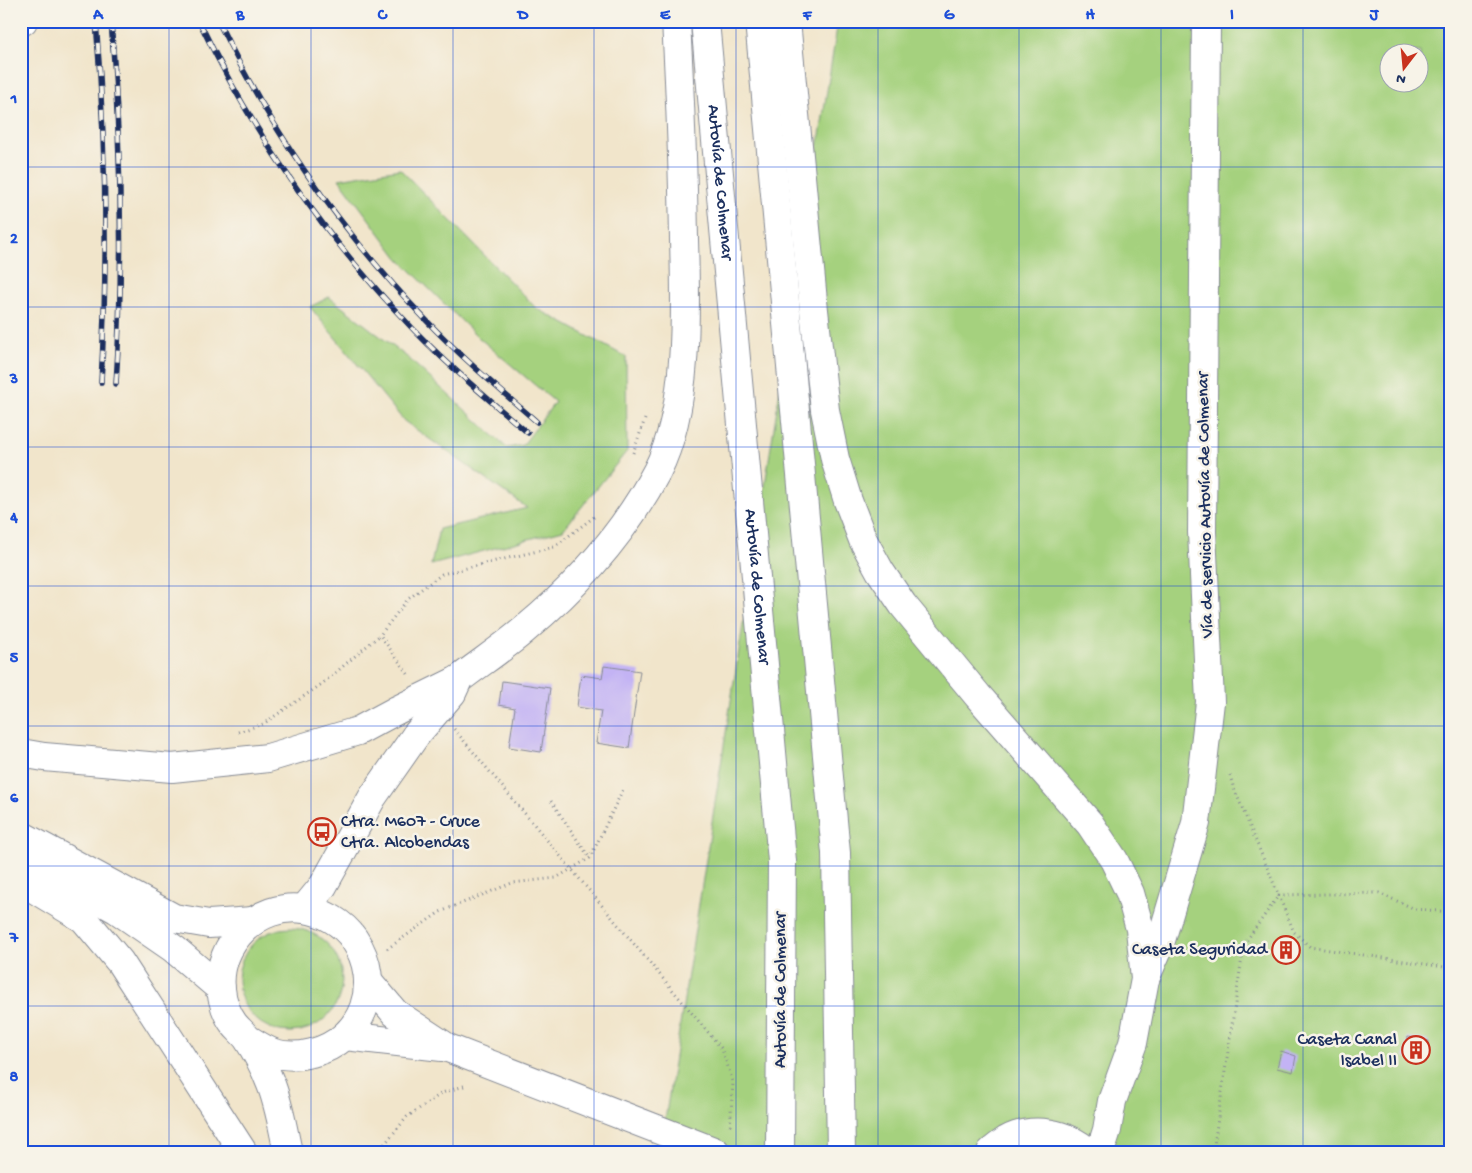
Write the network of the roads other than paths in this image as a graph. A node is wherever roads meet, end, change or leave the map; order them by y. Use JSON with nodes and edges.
{"nodes":[{"id":1,"x":676,"y":21,"type":"edge"},
{"id":2,"x":704,"y":21,"type":"edge"},
{"id":3,"x":760,"y":21,"type":"edge"},
{"id":4,"x":786,"y":21,"type":"edge"},
{"id":5,"x":1206,"y":21,"type":"edge"},
{"id":6,"x":458,"y":680,"type":"junction"},
{"id":7,"x":21,"y":753,"type":"edge"},
{"id":8,"x":21,"y":835,"type":"edge"},
{"id":9,"x":21,"y":858,"type":"edge"},
{"id":10,"x":21,"y":880,"type":"edge"},
{"id":11,"x":304,"y":909,"type":"junction"},
{"id":12,"x":253,"y":921,"type":"junction"},
{"id":13,"x":367,"y":973,"type":"junction"},
{"id":14,"x":1145,"y":979,"type":"junction"},
{"id":15,"x":221,"y":989,"type":"junction"},
{"id":16,"x":345,"y":1036,"type":"junction"},
{"id":17,"x":248,"y":1039,"type":"junction"},
{"id":18,"x":448,"y":1048,"type":"junction"},
{"id":19,"x":723,"y":1143,"type":"edge"},
{"id":20,"x":243,"y":1152,"type":"edge"},
{"id":21,"x":288,"y":1152,"type":"edge"},
{"id":22,"x":780,"y":1152,"type":"edge"},
{"id":23,"x":841,"y":1152,"type":"edge"},
{"id":24,"x":990,"y":1152,"type":"edge"},
{"id":25,"x":1088,"y":1152,"type":"edge"},
{"id":26,"x":1100,"y":1152,"type":"edge"}],
"edges":[{"from":1,"to":6,"type":"main road"},
{"from":2,"to":22,"type":"main road","name":"Autovía de Colmenar"},
{"from":3,"to":23,"type":"main road"},
{"from":4,"to":14,"type":"main road"},
{"from":5,"to":14,"type":"main road","name":"Vía de servicio Autovía de Colmenar"},
{"from":6,"to":7,"type":"main road","bridge":true},
{"from":6,"to":11,"type":"main road","bridge":true},
{"from":8,"to":12,"type":"main road"},
{"from":9,"to":15,"type":"main road"},
{"from":10,"to":20,"type":"main road"},
{"from":11,"to":12,"type":"main road"},
{"from":11,"to":13,"type":"main road"},
{"from":12,"to":15,"type":"main road"},
{"from":13,"to":16,"type":"main road"},
{"from":13,"to":18,"type":"main road"},
{"from":14,"to":26,"type":"main road"},
{"from":15,"to":17,"type":"main road"},
{"from":16,"to":17,"type":"main road"},
{"from":16,"to":18,"type":"main road"},
{"from":17,"to":21,"type":"main road"},
{"from":18,"to":19,"type":"main road"},
{"from":24,"to":25,"type":"main road"}]}
